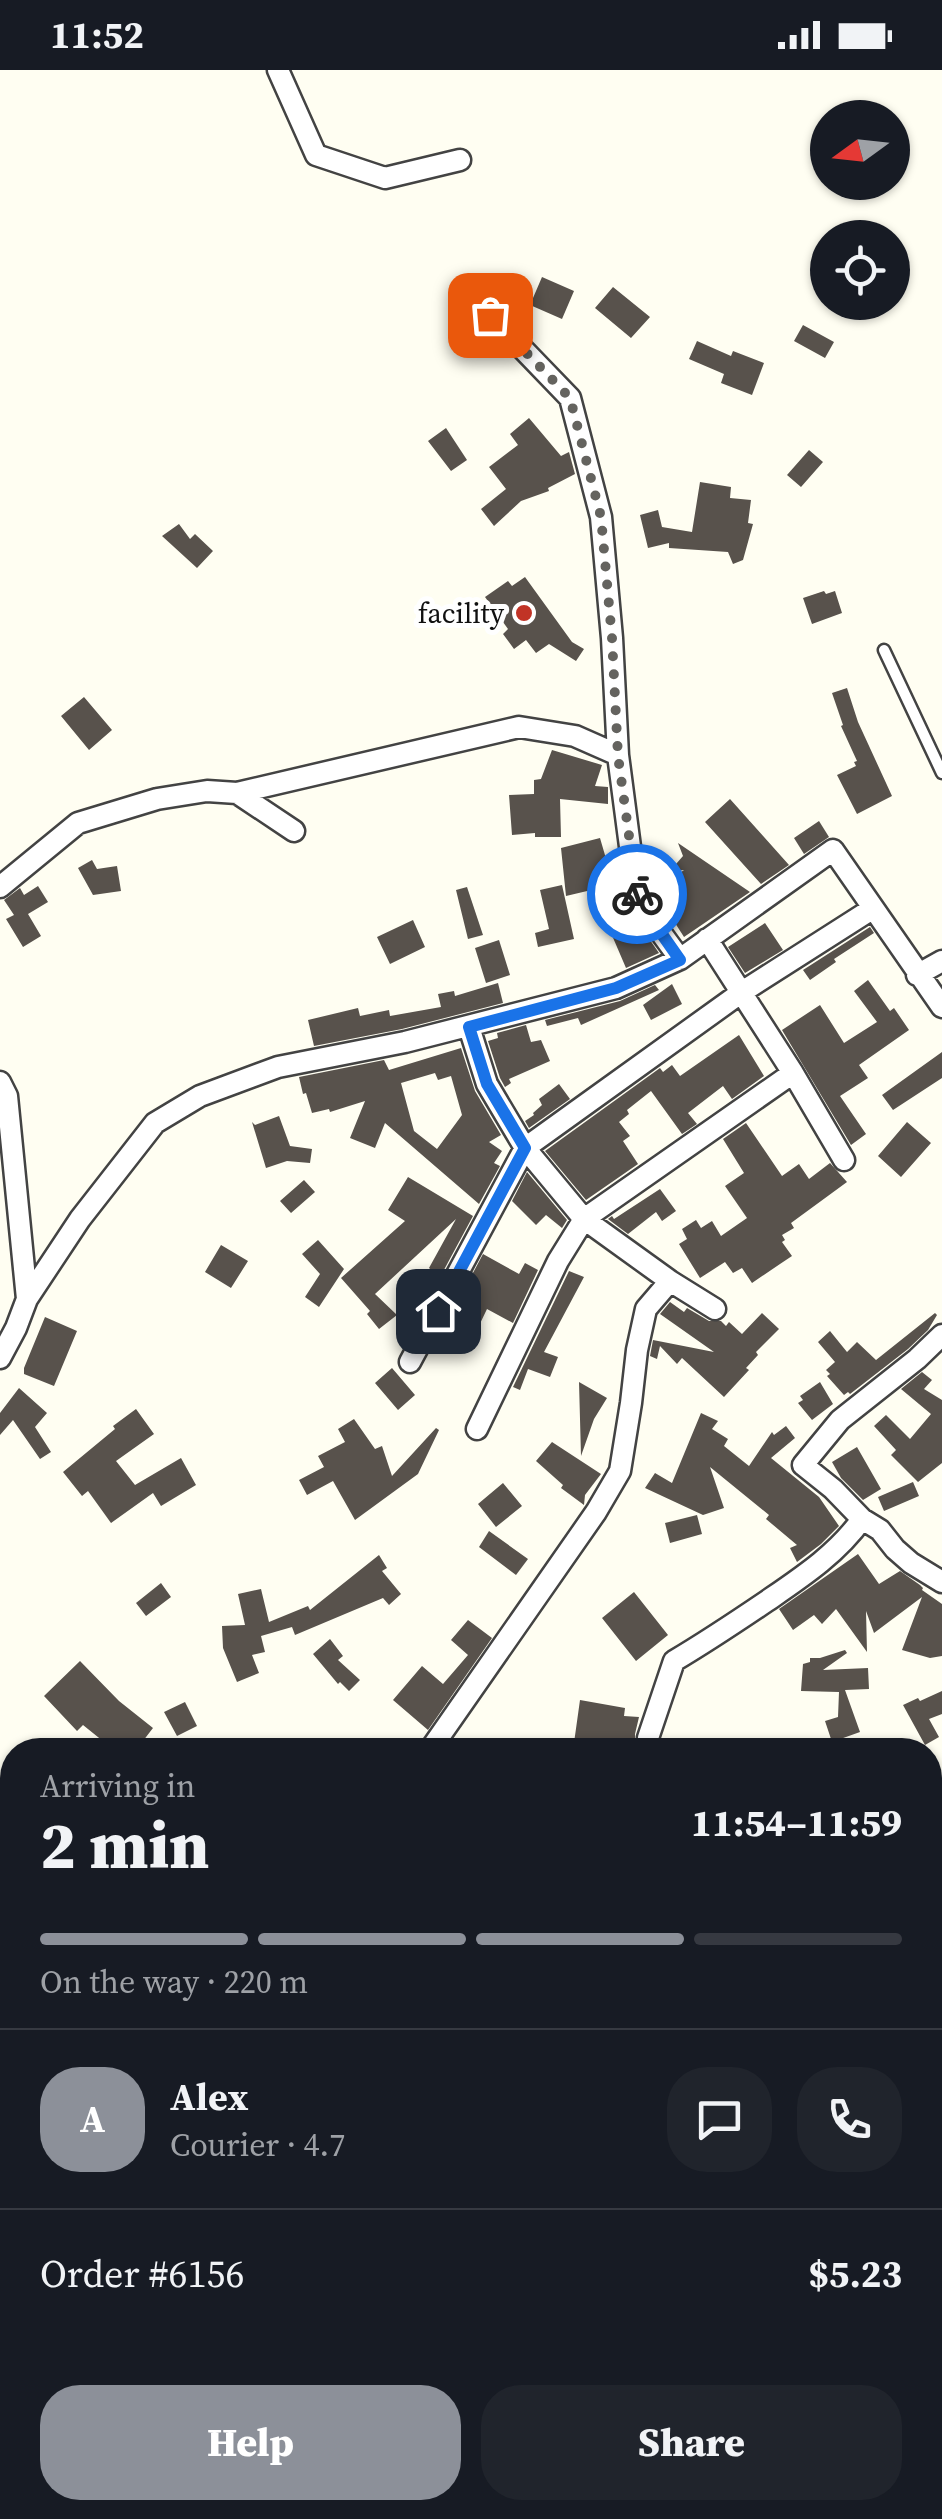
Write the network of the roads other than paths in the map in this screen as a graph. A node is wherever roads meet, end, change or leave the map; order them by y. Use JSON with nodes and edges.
{"nodes":[{"id":1,"x":278,"y":70,"type":"edge"},
{"id":2,"x":460,"y":160,"type":"dead end"},
{"id":3,"x":490,"y":315,"type":"dead end"},
{"id":4,"x":884,"y":650,"type":"dead end"},
{"id":5,"x":618,"y":756,"type":"junction"},
{"id":6,"x":942,"y":773,"type":"edge"},
{"id":7,"x":238,"y":793,"type":"junction"},
{"id":8,"x":294,"y":831,"type":"dead end"},
{"id":9,"x":0,"y":887,"type":"edge"},
{"id":10,"x":872,"y":908,"type":"junction"},
{"id":11,"x":707,"y":939,"type":"junction"},
{"id":12,"x":680,"y":960,"type":"junction"},
{"id":13,"x":942,"y":961,"type":"edge"},
{"id":14,"x":918,"y":975,"type":"junction"},
{"id":15,"x":742,"y":992,"type":"junction"},
{"id":16,"x":942,"y":1008,"type":"edge"},
{"id":17,"x":469,"y":1027,"type":"junction"},
{"id":18,"x":793,"y":1073,"type":"junction"},
{"id":19,"x":0,"y":1082,"type":"edge"},
{"id":20,"x":525,"y":1148,"type":"junction"},
{"id":21,"x":844,"y":1160,"type":"dead end"},
{"id":22,"x":584,"y":1219,"type":"junction"},
{"id":23,"x":670,"y":1281,"type":"junction"},
{"id":24,"x":27,"y":1299,"type":"junction"},
{"id":25,"x":715,"y":1308,"type":"dead end"},
{"id":26,"x":942,"y":1335,"type":"edge"},
{"id":27,"x":0,"y":1358,"type":"edge"},
{"id":28,"x":410,"y":1362,"type":"dead end"},
{"id":29,"x":477,"y":1429,"type":"dead end"},
{"id":30,"x":862,"y":1519,"type":"junction"},
{"id":31,"x":942,"y":1582,"type":"edge"},
{"id":32,"x":438,"y":1738,"type":"edge"},
{"id":33,"x":648,"y":1738,"type":"edge"}],
"edges":[{"from":1,"to":2,"type":"street"},
{"from":3,"to":5,"type":"street"},
{"from":4,"to":6,"type":"lane"},
{"from":5,"to":7,"type":"street"},
{"from":5,"to":12,"type":"street"},
{"from":7,"to":8,"type":"street"},
{"from":7,"to":9,"type":"street"},
{"from":10,"to":11,"type":"street"},
{"from":10,"to":14,"type":"street"},
{"from":10,"to":15,"type":"street"},
{"from":11,"to":12,"type":"street"},
{"from":11,"to":15,"type":"street"},
{"from":12,"to":17,"type":"street"},
{"from":13,"to":14,"type":"street"},
{"from":14,"to":16,"type":"street"},
{"from":15,"to":18,"type":"street"},
{"from":15,"to":20,"type":"street"},
{"from":17,"to":20,"type":"street"},
{"from":17,"to":24,"type":"street"},
{"from":18,"to":21,"type":"street"},
{"from":18,"to":22,"type":"street"},
{"from":19,"to":24,"type":"street"},
{"from":20,"to":22,"type":"street"},
{"from":20,"to":28,"type":"street"},
{"from":22,"to":23,"type":"street"},
{"from":22,"to":29,"type":"street"},
{"from":23,"to":25,"type":"street"},
{"from":23,"to":32,"type":"street"},
{"from":24,"to":27,"type":"street"},
{"from":26,"to":30,"type":"street"},
{"from":30,"to":31,"type":"street"},
{"from":30,"to":33,"type":"street"}]}
